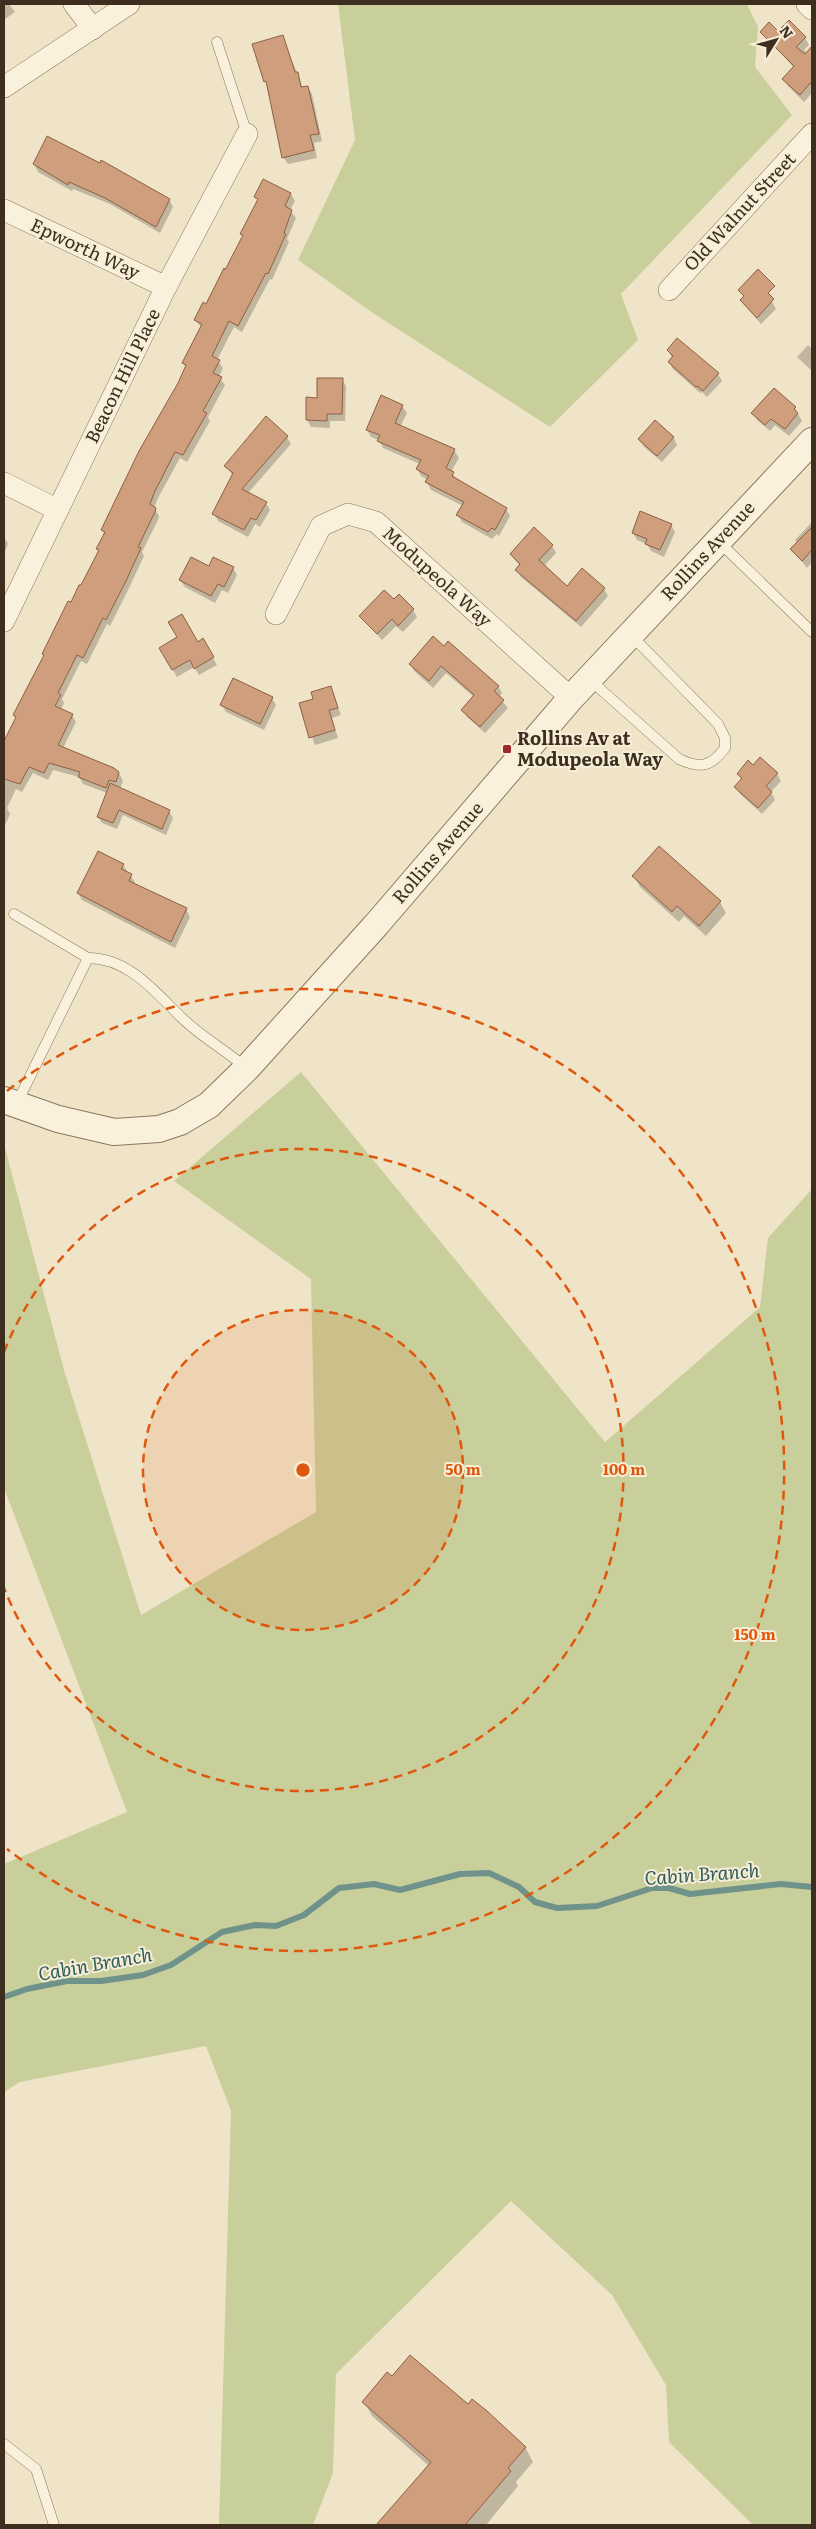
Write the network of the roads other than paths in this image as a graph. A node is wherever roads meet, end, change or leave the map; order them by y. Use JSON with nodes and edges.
{"nodes":[{"id":1,"x":74,"y":4,"type":"edge"},
{"id":2,"x":129,"y":4,"type":"edge"},
{"id":3,"x":807,"y":4,"type":"edge"},
{"id":4,"x":812,"y":9,"type":"edge"},
{"id":5,"x":93,"y":29,"type":"junction"},
{"id":6,"x":217,"y":42,"type":"dead end"},
{"id":7,"x":4,"y":87,"type":"edge"},
{"id":8,"x":247,"y":134,"type":"joint"},
{"id":9,"x":812,"y":134,"type":"edge"},
{"id":10,"x":4,"y":210,"type":"edge"},
{"id":11,"x":166,"y":287,"type":"junction"},
{"id":12,"x":668,"y":290,"type":"dead end"},
{"id":13,"x":812,"y":441,"type":"edge"},
{"id":14,"x":4,"y":483,"type":"edge"},
{"id":15,"x":58,"y":510,"type":"junction"},
{"id":16,"x":718,"y":541,"type":"junction"},
{"id":17,"x":276,"y":614,"type":"dead end"},
{"id":18,"x":4,"y":621,"type":"edge"},
{"id":19,"x":812,"y":632,"type":"edge"},
{"id":20,"x":630,"y":634,"type":"junction"},
{"id":21,"x":580,"y":688,"type":"junction"},
{"id":22,"x":14,"y":914,"type":"dead end"},
{"id":23,"x":88,"y":958,"type":"junction"},
{"id":24,"x":247,"y":1068,"type":"junction"},
{"id":25,"x":10,"y":1102,"type":"edge"},
{"id":26,"x":4,"y":2444,"type":"edge"},
{"id":27,"x":54,"y":2525,"type":"edge"}],
"edges":[{"from":1,"to":5,"type":"street"},
{"from":2,"to":5,"type":"street"},
{"from":3,"to":4,"type":"street"},
{"from":5,"to":7,"type":"street"},
{"from":6,"to":8,"type":"lane"},
{"from":8,"to":11,"type":"street","name":"Beacon Hill Place"},
{"from":9,"to":12,"type":"street","name":"Old Walnut Street"},
{"from":10,"to":11,"type":"street","name":"Epworth Way"},
{"from":11,"to":15,"type":"street","name":"Beacon Hill Place"},
{"from":13,"to":16,"type":"street","name":"Rollins Avenue"},
{"from":14,"to":15,"type":"street"},
{"from":15,"to":18,"type":"street","name":"Beacon Hill Place"},
{"from":16,"to":19,"type":"lane"},
{"from":16,"to":20,"type":"street","name":"Rollins Avenue"},
{"from":17,"to":21,"type":"street","name":"Modupeola Way"},
{"from":20,"to":21,"type":"street","name":"Rollins Avenue"},
{"from":20,"to":21,"type":"lane"},
{"from":21,"to":24,"type":"street","name":"Rollins Avenue"},
{"from":22,"to":23,"type":"lane"},
{"from":23,"to":24,"type":"lane"},
{"from":23,"to":25,"type":"lane"},
{"from":24,"to":25,"type":"street","name":"Rollins Avenue"},
{"from":26,"to":27,"type":"lane"}]}
